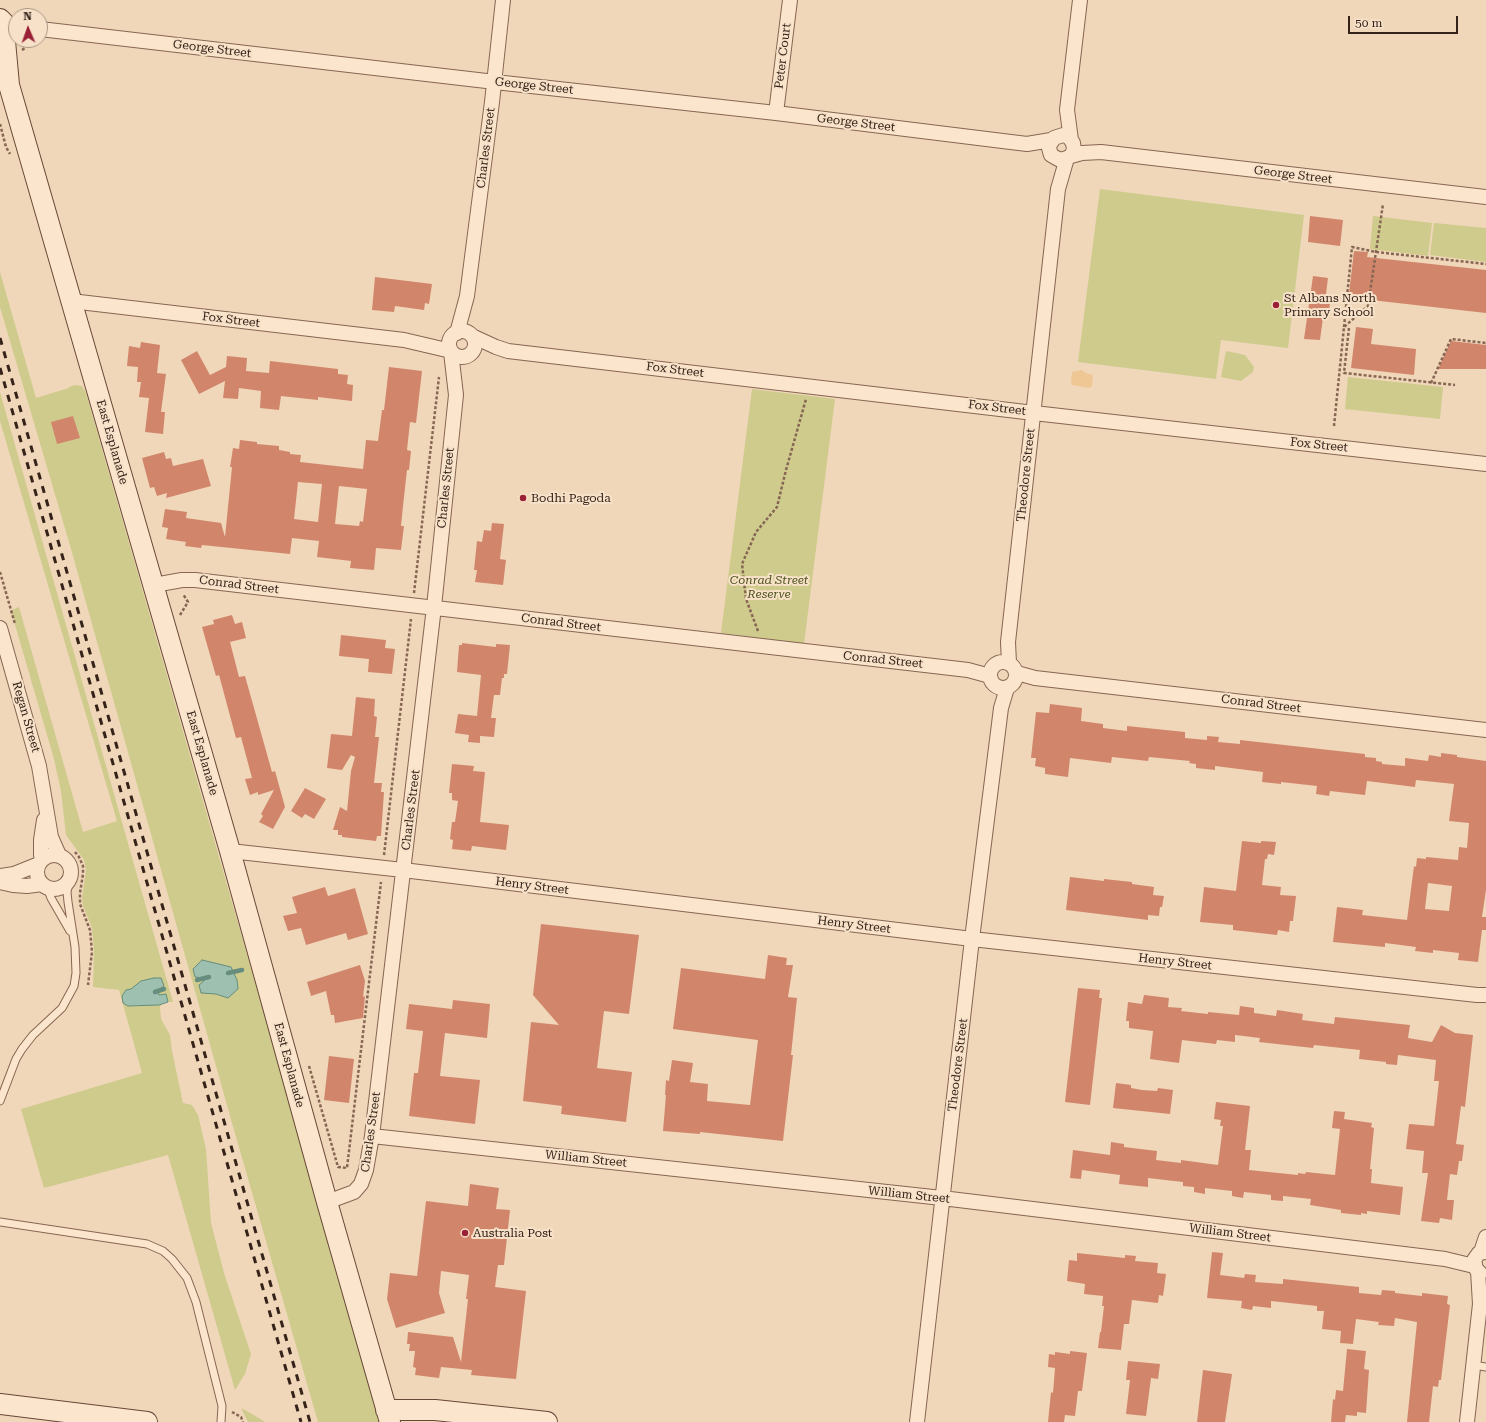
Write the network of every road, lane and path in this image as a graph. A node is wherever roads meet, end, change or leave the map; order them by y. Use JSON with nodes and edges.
{"nodes":[{"id":1,"x":503,"y":0,"type":"edge"},
{"id":2,"x":790,"y":0,"type":"edge"},
{"id":3,"x":1080,"y":0,"type":"edge"},
{"id":4,"x":48,"y":31,"type":"edge"},
{"id":5,"x":8,"y":44,"type":"edge"},
{"id":6,"x":25,"y":48,"type":"edge"},
{"id":7,"x":20,"y":55,"type":"dead end"},
{"id":8,"x":5,"y":78,"type":"edge"},
{"id":9,"x":495,"y":82,"type":"junction"},
{"id":10,"x":776,"y":113,"type":"junction"},
{"id":11,"x":1062,"y":148,"type":"junction"},
{"id":12,"x":1486,"y":197,"type":"edge"},
{"id":13,"x":1383,"y":204,"type":"dead end"},
{"id":14,"x":1376,"y":252,"type":"junction"},
{"id":15,"x":1486,"y":264,"type":"edge"},
{"id":16,"x":467,"y":296,"type":"junction"},
{"id":17,"x":71,"y":301,"type":"junction"},
{"id":18,"x":1344,"y":327,"type":"junction"},
{"id":19,"x":1349,"y":328,"type":"dead end"},
{"id":20,"x":455,"y":334,"type":"junction"},
{"id":21,"x":472,"y":335,"type":"junction"},
{"id":22,"x":390,"y":338,"type":"junction"},
{"id":23,"x":1486,"y":343,"type":"edge"},
{"id":24,"x":508,"y":350,"type":"junction"},
{"id":25,"x":451,"y":351,"type":"junction"},
{"id":26,"x":469,"y":356,"type":"junction"},
{"id":27,"x":439,"y":373,"type":"dead end"},
{"id":28,"x":1431,"y":383,"type":"junction"},
{"id":29,"x":1455,"y":385,"type":"dead end"},
{"id":30,"x":810,"y":386,"type":"junction"},
{"id":31,"x":456,"y":395,"type":"junction"},
{"id":32,"x":1034,"y":413,"type":"junction"},
{"id":33,"x":1334,"y":426,"type":"dead end"},
{"id":34,"x":1486,"y":464,"type":"edge"},
{"id":35,"x":174,"y":581,"type":"junction"},
{"id":36,"x":154,"y":585,"type":"junction"},
{"id":37,"x":412,"y":605,"type":"junction"},
{"id":38,"x":434,"y":607,"type":"junction"},
{"id":39,"x":182,"y":621,"type":"dead end"},
{"id":40,"x":0,"y":628,"type":"edge"},
{"id":41,"x":764,"y":647,"type":"junction"},
{"id":42,"x":1003,"y":675,"type":"junction"},
{"id":43,"x":1486,"y":730,"type":"edge"},
{"id":44,"x":45,"y":808,"type":"junction"},
{"id":45,"x":230,"y":851,"type":"junction"},
{"id":46,"x":62,"y":857,"type":"junction"},
{"id":47,"x":40,"y":862,"type":"junction"},
{"id":48,"x":383,"y":868,"type":"junction"},
{"id":49,"x":404,"y":870,"type":"junction"},
{"id":50,"x":0,"y":876,"type":"edge"},
{"id":51,"x":70,"y":878,"type":"junction"},
{"id":52,"x":0,"y":882,"type":"edge"},
{"id":53,"x":44,"y":886,"type":"junction"},
{"id":54,"x":73,"y":936,"type":"junction"},
{"id":55,"x":972,"y":939,"type":"junction"},
{"id":56,"x":1483,"y":996,"type":"edge"},
{"id":57,"x":308,"y":1061,"type":"dead end"},
{"id":58,"x":0,"y":1101,"type":"edge"},
{"id":59,"x":372,"y":1136,"type":"junction"},
{"id":60,"x":942,"y":1198,"type":"junction"},
{"id":61,"x":327,"y":1202,"type":"junction"},
{"id":62,"x":0,"y":1222,"type":"edge"},
{"id":63,"x":1486,"y":1237,"type":"edge"},
{"id":64,"x":1480,"y":1262,"type":"edge"},
{"id":65,"x":1486,"y":1286,"type":"edge"},
{"id":66,"x":1482,"y":1311,"type":"edge"},
{"id":67,"x":1480,"y":1366,"type":"edge"},
{"id":68,"x":0,"y":1404,"type":"edge"},
{"id":69,"x":388,"y":1416,"type":"edge"},
{"id":70,"x":147,"y":1422,"type":"edge"},
{"id":71,"x":221,"y":1422,"type":"edge"},
{"id":72,"x":547,"y":1422,"type":"edge"},
{"id":73,"x":917,"y":1422,"type":"edge"},
{"id":74,"x":1467,"y":1422,"type":"edge"}],
"edges":[{"from":1,"to":9,"type":"street","name":"Charles Street"},
{"from":2,"to":10,"type":"street","name":"Peter Court"},
{"from":3,"to":11,"type":"street","name":"Theodore Street"},
{"from":4,"to":9,"type":"street","name":"George Street"},
{"from":5,"to":8,"type":"street","name":"East Esplanade"},
{"from":6,"to":7,"type":"path"},
{"from":8,"to":17,"type":"street","name":"East Esplanade"},
{"from":9,"to":10,"type":"street","name":"George Street"},
{"from":9,"to":16,"type":"street","name":"Charles Street"},
{"from":10,"to":11,"type":"street","name":"George Street"},
{"from":11,"to":12,"type":"street","name":"George Street"},
{"from":11,"to":32,"type":"street","name":"Theodore Street"},
{"from":13,"to":14,"type":"path"},
{"from":14,"to":15,"type":"path"},
{"from":14,"to":18,"type":"path"},
{"from":14,"to":18,"type":"path"},
{"from":16,"to":20,"type":"street","name":"Charles Street"},
{"from":16,"to":21,"type":"street","name":"Charles Street"},
{"from":17,"to":22,"type":"street","name":"Fox Street"},
{"from":17,"to":36,"type":"street","name":"East Esplanade"},
{"from":18,"to":33,"type":"path"},
{"from":19,"to":28,"type":"path"},
{"from":20,"to":21,"type":"street"},
{"from":20,"to":22,"type":"street","name":"Fox Street"},
{"from":20,"to":25,"type":"street"},
{"from":21,"to":24,"type":"street","name":"Fox Street"},
{"from":21,"to":26,"type":"street"},
{"from":22,"to":25,"type":"street","name":"Fox Street"},
{"from":23,"to":28,"type":"path"},
{"from":24,"to":26,"type":"street","name":"Fox Street"},
{"from":24,"to":30,"type":"street","name":"Fox Street"},
{"from":25,"to":26,"type":"street"},
{"from":25,"to":31,"type":"street","name":"Charles Street"},
{"from":26,"to":31,"type":"street","name":"Charles Street"},
{"from":27,"to":37,"type":"path"},
{"from":28,"to":29,"type":"path"},
{"from":30,"to":32,"type":"street","name":"Fox Street"},
{"from":30,"to":41,"type":"path"},
{"from":31,"to":38,"type":"street","name":"Charles Street"},
{"from":32,"to":34,"type":"street","name":"Fox Street"},
{"from":32,"to":42,"type":"street","name":"Theodore Street"},
{"from":35,"to":36,"type":"street","name":"Conrad Street"},
{"from":35,"to":37,"type":"street","name":"Conrad Street"},
{"from":35,"to":39,"type":"path"},
{"from":36,"to":45,"type":"street","name":"East Esplanade"},
{"from":37,"to":38,"type":"street","name":"Conrad Street"},
{"from":37,"to":48,"type":"path"},
{"from":38,"to":41,"type":"street","name":"Conrad Street"},
{"from":38,"to":49,"type":"street","name":"Charles Street"},
{"from":40,"to":44,"type":"street","name":"Regan Street"},
{"from":41,"to":42,"type":"street","name":"Conrad Street"},
{"from":42,"to":43,"type":"street","name":"Conrad Street"},
{"from":42,"to":55,"type":"street","name":"Theodore Street"},
{"from":44,"to":46,"type":"street","name":"Regan Street"},
{"from":44,"to":47,"type":"street","name":"Regan Street"},
{"from":45,"to":48,"type":"street","name":"Henry Street"},
{"from":45,"to":61,"type":"street","name":"East Esplanade"},
{"from":46,"to":47,"type":"street"},
{"from":46,"to":51,"type":"street"},
{"from":47,"to":50,"type":"street"},
{"from":47,"to":53,"type":"street"},
{"from":48,"to":49,"type":"street","name":"Henry Street"},
{"from":48,"to":57,"type":"path"},
{"from":49,"to":55,"type":"street","name":"Henry Street"},
{"from":49,"to":59,"type":"street","name":"Charles Street"},
{"from":51,"to":53,"type":"street"},
{"from":51,"to":54,"type":"lane"},
{"from":52,"to":53,"type":"street"},
{"from":53,"to":54,"type":"lane"},
{"from":54,"to":58,"type":"lane"},
{"from":55,"to":56,"type":"street","name":"Henry Street"},
{"from":55,"to":60,"type":"street","name":"Theodore Street"},
{"from":59,"to":60,"type":"street","name":"William Street"},
{"from":59,"to":61,"type":"street","name":"Charles Street"},
{"from":60,"to":64,"type":"street","name":"William Street"},
{"from":60,"to":73,"type":"street","name":"Theodore Street"},
{"from":61,"to":69,"type":"street","name":"East Esplanade"},
{"from":62,"to":71,"type":"lane"},
{"from":63,"to":64,"type":"street"},
{"from":64,"to":66,"type":"street"},
{"from":65,"to":66,"type":"street"},
{"from":66,"to":67,"type":"street"},
{"from":67,"to":74,"type":"street"},
{"from":68,"to":70,"type":"street"},
{"from":69,"to":72,"type":"street"}]}
